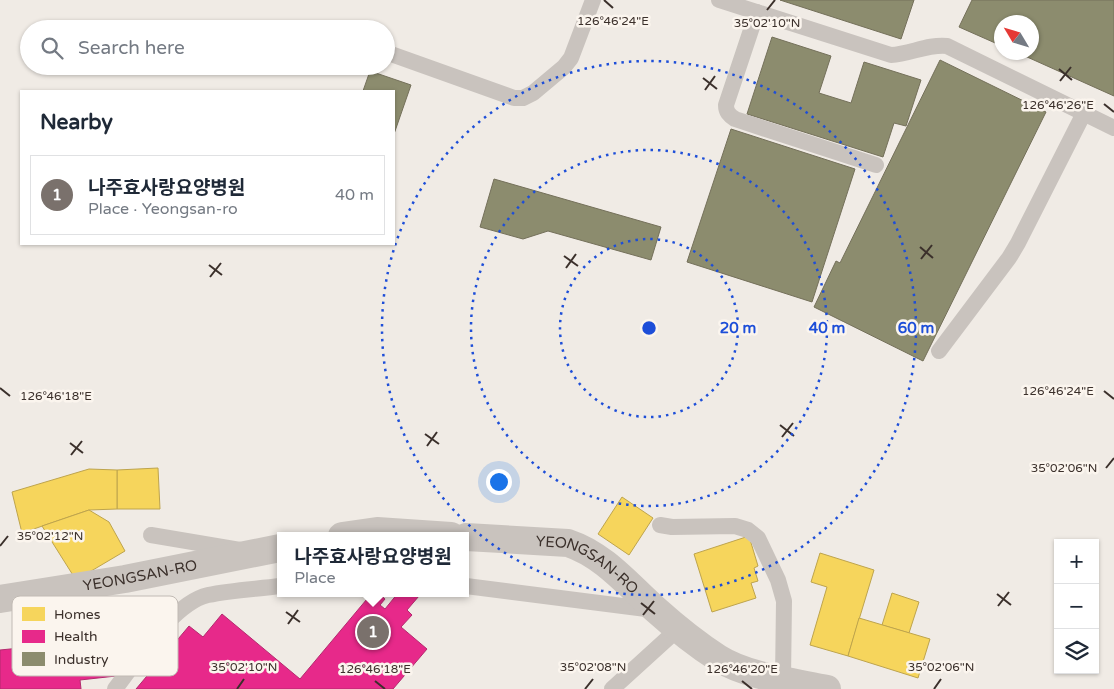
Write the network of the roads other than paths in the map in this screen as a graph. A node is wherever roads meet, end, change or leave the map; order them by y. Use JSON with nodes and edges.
{"nodes":[{"id":1,"x":593,"y":0,"type":"edge"},
{"id":2,"x":719,"y":0,"type":"edge"},
{"id":3,"x":757,"y":12,"type":"junction"},
{"id":4,"x":395,"y":55,"type":"edge"},
{"id":5,"x":1084,"y":114,"type":"junction"},
{"id":6,"x":1114,"y":128,"type":"edge"},
{"id":7,"x":876,"y":165,"type":"dead end"},
{"id":8,"x":938,"y":351,"type":"dead end"},
{"id":9,"x":660,"y":526,"type":"dead end"},
{"id":10,"x":370,"y":532,"type":"edge"},
{"id":11,"x":392,"y":532,"type":"edge"},
{"id":12,"x":151,"y":535,"type":"dead end"},
{"id":13,"x":469,"y":537,"type":"edge"},
{"id":14,"x":269,"y":550,"type":"edge"},
{"id":15,"x":277,"y":586,"type":"edge"},
{"id":16,"x":469,"y":586,"type":"edge"},
{"id":17,"x":18,"y":596,"type":"edge"},
{"id":18,"x":656,"y":610,"type":"junction"},
{"id":19,"x":178,"y":614,"type":"edge"},
{"id":20,"x":679,"y":628,"type":"junction"},
{"id":21,"x":125,"y":676,"type":"edge"},
{"id":22,"x":783,"y":679,"type":"junction"},
{"id":23,"x":115,"y":689,"type":"edge"},
{"id":24,"x":612,"y":689,"type":"edge"},
{"id":25,"x":827,"y":689,"type":"edge"}],
"edges":[{"from":1,"to":4,"type":"lane"},
{"from":2,"to":3,"type":"lane"},
{"from":3,"to":5,"type":"lane"},
{"from":3,"to":7,"type":"lane"},
{"from":5,"to":6,"type":"lane"},
{"from":5,"to":8,"type":"lane"},
{"from":9,"to":22,"type":"lane"},
{"from":10,"to":11,"type":"street"},
{"from":12,"to":14,"type":"lane"},
{"from":13,"to":18,"type":"street","name":"YEONGSAN-RO"},
{"from":14,"to":17,"type":"street","name":"YEONGSAN-RO"},
{"from":15,"to":19,"type":"lane"},
{"from":16,"to":18,"type":"lane"},
{"from":18,"to":20,"type":"street","name":"YEONGSAN-RO"},
{"from":20,"to":22,"type":"street","name":"YEONGSAN-RO"},
{"from":20,"to":24,"type":"lane"},
{"from":21,"to":23,"type":"lane"},
{"from":22,"to":25,"type":"street","name":"YEONGSAN-RO"}]}
